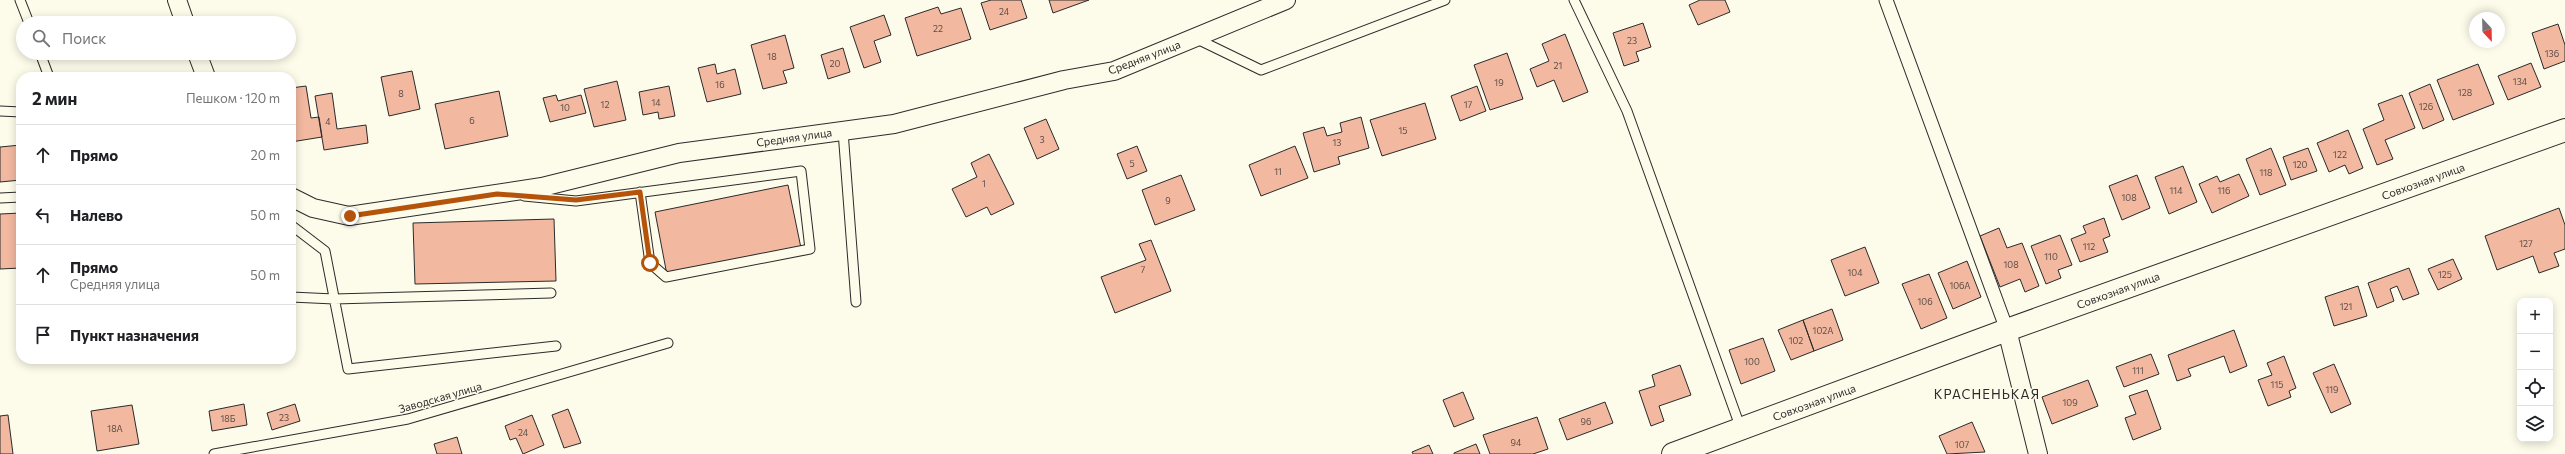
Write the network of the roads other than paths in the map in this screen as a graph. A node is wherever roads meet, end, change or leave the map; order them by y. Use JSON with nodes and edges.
{"nodes":[{"id":1,"x":20,"y":0,"type":"edge"},
{"id":2,"x":177,"y":0,"type":"edge"},
{"id":3,"x":1286,"y":0,"type":"edge"},
{"id":4,"x":1445,"y":0,"type":"edge"},
{"id":5,"x":1574,"y":0,"type":"edge"},
{"id":6,"x":1886,"y":0,"type":"edge"},
{"id":7,"x":26,"y":16,"type":"edge"},
{"id":8,"x":183,"y":16,"type":"edge"},
{"id":9,"x":1195,"y":38,"type":"junction"},
{"id":10,"x":43,"y":60,"type":"edge"},
{"id":11,"x":200,"y":60,"type":"edge"},
{"id":12,"x":47,"y":72,"type":"edge"},
{"id":13,"x":204,"y":72,"type":"edge"},
{"id":14,"x":0,"y":112,"type":"edge"},
{"id":15,"x":16,"y":112,"type":"edge"},
{"id":16,"x":2565,"y":130,"type":"edge"},
{"id":17,"x":843,"y":131,"type":"junction"},
{"id":18,"x":640,"y":192,"type":"junction"},
{"id":19,"x":497,"y":194,"type":"junction"},
{"id":20,"x":16,"y":197,"type":"edge"},
{"id":21,"x":0,"y":198,"type":"edge"},
{"id":22,"x":296,"y":200,"type":"edge"},
{"id":23,"x":296,"y":229,"type":"edge"},
{"id":24,"x":551,"y":293,"type":"dead end"},
{"id":25,"x":296,"y":297,"type":"edge"},
{"id":26,"x":334,"y":299,"type":"junction"},
{"id":27,"x":856,"y":302,"type":"dead end"},
{"id":28,"x":2007,"y":330,"type":"junction"},
{"id":29,"x":668,"y":343,"type":"dead end"},
{"id":30,"x":556,"y":346,"type":"dead end"},
{"id":31,"x":1742,"y":429,"type":"junction"},
{"id":32,"x":214,"y":454,"type":"edge"},
{"id":33,"x":1673,"y":454,"type":"edge"},
{"id":34,"x":2038,"y":454,"type":"edge"}],
"edges":[{"from":1,"to":7,"type":"lane"},
{"from":2,"to":8,"type":"street"},
{"from":3,"to":9,"type":"street","name":"Средняя улица"},
{"from":4,"to":9,"type":"lane"},
{"from":5,"to":31,"type":"lane"},
{"from":6,"to":28,"type":"street"},
{"from":9,"to":17,"type":"street","name":"Средняя улица"},
{"from":10,"to":12,"type":"lane"},
{"from":11,"to":13,"type":"street"},
{"from":14,"to":15,"type":"lane"},
{"from":16,"to":28,"type":"street","name":"Совхозная улица"},
{"from":17,"to":19,"type":"street","name":"Средняя улица"},
{"from":17,"to":27,"type":"lane"},
{"from":18,"to":18,"type":"lane"},
{"from":18,"to":19,"type":"lane"},
{"from":19,"to":22,"type":"street","name":"Средняя улица"},
{"from":20,"to":21,"type":"lane"},
{"from":23,"to":26,"type":"lane"},
{"from":24,"to":26,"type":"lane"},
{"from":25,"to":26,"type":"lane"},
{"from":26,"to":30,"type":"lane"},
{"from":28,"to":31,"type":"street","name":"Совхозная улица"},
{"from":28,"to":34,"type":"street"},
{"from":29,"to":32,"type":"lane","name":"Заводская улица"},
{"from":31,"to":33,"type":"street","name":"Совхозная улица"}]}
